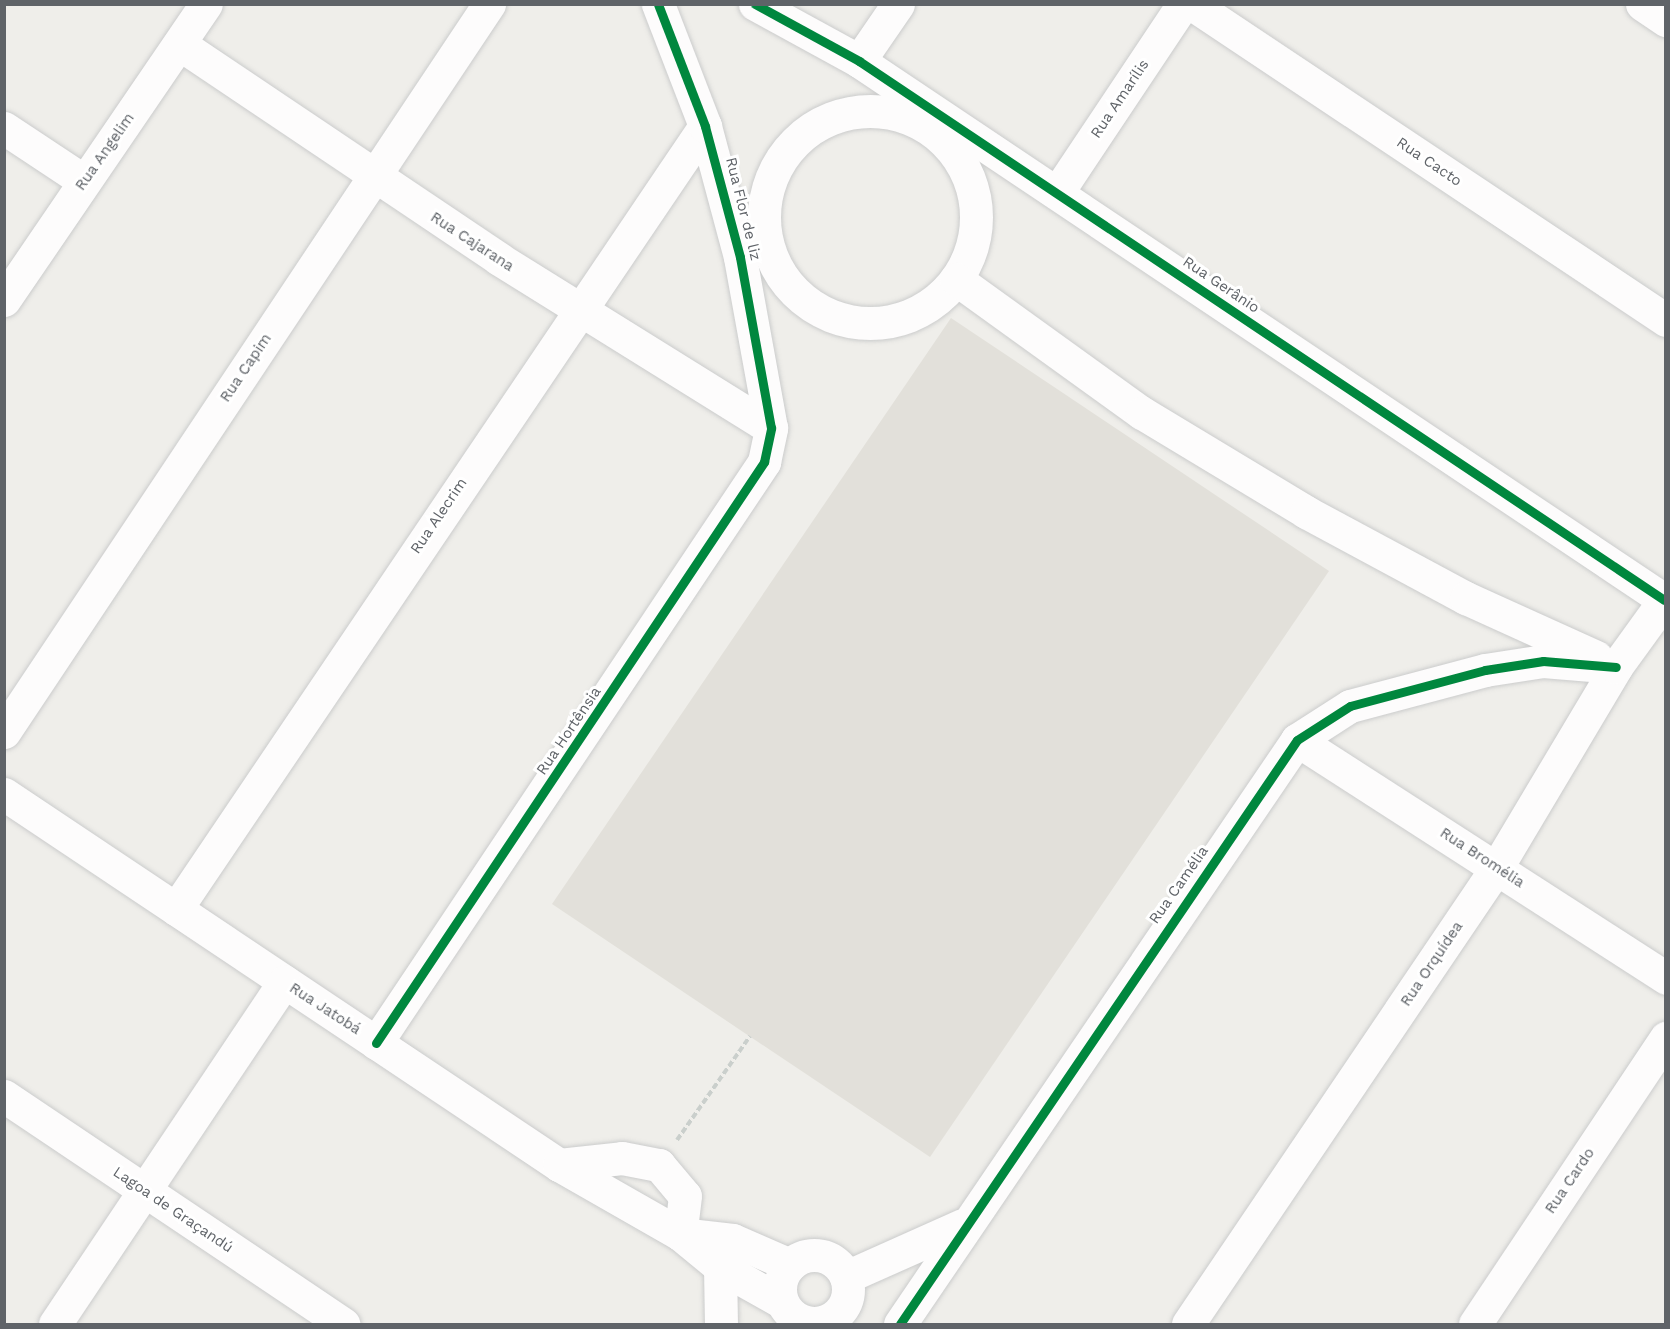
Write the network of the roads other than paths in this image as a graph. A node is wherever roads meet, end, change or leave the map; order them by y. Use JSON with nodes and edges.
{"nodes":[{"id":1,"x":207,"y":4,"type":"edge"},
{"id":2,"x":489,"y":4,"type":"edge"},
{"id":3,"x":658,"y":4,"type":"edge"},
{"id":4,"x":755,"y":4,"type":"edge"},
{"id":5,"x":898,"y":4,"type":"edge"},
{"id":6,"x":1183,"y":4,"type":"edge"},
{"id":7,"x":1192,"y":4,"type":"edge"},
{"id":8,"x":1642,"y":4,"type":"edge"},
{"id":9,"x":1665,"y":20,"type":"edge"},
{"id":10,"x":181,"y":45,"type":"junction"},
{"id":11,"x":859,"y":61,"type":"junction"},
{"id":12,"x":705,"y":126,"type":"junction"},
{"id":13,"x":4,"y":128,"type":"edge"},
{"id":14,"x":945,"y":130,"type":"junction"},
{"id":15,"x":374,"y":177,"type":"junction"},
{"id":16,"x":84,"y":181,"type":"junction"},
{"id":17,"x":1057,"y":193,"type":"junction"},
{"id":18,"x":754,"y":253,"type":"junction"},
{"id":19,"x":956,"y":279,"type":"junction"},
{"id":20,"x":4,"y":300,"type":"edge"},
{"id":21,"x":577,"y":310,"type":"junction"},
{"id":22,"x":1665,"y":320,"type":"edge"},
{"id":23,"x":771,"y":428,"type":"junction"},
{"id":24,"x":1664,"y":599,"type":"edge"},
{"id":25,"x":1616,"y":667,"type":"junction"},
{"id":26,"x":4,"y":732,"type":"edge"},
{"id":27,"x":1297,"y":740,"type":"junction"},
{"id":28,"x":4,"y":794,"type":"edge"},
{"id":29,"x":1497,"y":867,"type":"junction"},
{"id":30,"x":176,"y":909,"type":"junction"},
{"id":31,"x":1665,"y":978,"type":"edge"},
{"id":32,"x":284,"y":982,"type":"junction"},
{"id":33,"x":1665,"y":1038,"type":"edge"},
{"id":34,"x":376,"y":1043,"type":"junction"},
{"id":35,"x":4,"y":1096,"type":"edge"},
{"id":36,"x":559,"y":1165,"type":"junction"},
{"id":37,"x":147,"y":1192,"type":"junction"},
{"id":38,"x":963,"y":1225,"type":"junction"},
{"id":39,"x":680,"y":1234,"type":"junction"},
{"id":40,"x":941,"y":1262,"type":"junction"},
{"id":41,"x":790,"y":1265,"type":"junction"},
{"id":42,"x":720,"y":1267,"type":"junction"},
{"id":43,"x":815,"y":1313,"type":"edge"},
{"id":44,"x":55,"y":1324,"type":"edge"},
{"id":45,"x":343,"y":1324,"type":"edge"},
{"id":46,"x":721,"y":1324,"type":"edge"},
{"id":47,"x":900,"y":1324,"type":"edge"},
{"id":48,"x":1188,"y":1324,"type":"edge"},
{"id":49,"x":1475,"y":1324,"type":"edge"}],
"edges":[{"from":1,"to":10,"type":"street","name":"Rua Angelim"},
{"from":2,"to":15,"type":"street","name":"Rua Capim"},
{"from":3,"to":12,"type":"street","name":"Rua Flor de liz"},
{"from":4,"to":11,"type":"street","name":"Rua Gerânio"},
{"from":5,"to":11,"type":"street"},
{"from":6,"to":17,"type":"street","name":"Rua Amarílis"},
{"from":7,"to":22,"type":"street","name":"Rua Cacto"},
{"from":8,"to":9,"type":"street"},
{"from":10,"to":15,"type":"street","name":"Rua Cajarana"},
{"from":10,"to":16,"type":"street","name":"Rua Angelim"},
{"from":11,"to":14,"type":"street","name":"Rua Gerânio"},
{"from":12,"to":18,"type":"street","name":"Rua Flor de liz"},
{"from":12,"to":21,"type":"street","name":"Rua Alecrim"},
{"from":13,"to":16,"type":"street"},
{"from":14,"to":17,"type":"street","name":"Rua Gerânio"},
{"from":14,"to":18,"type":"street"},
{"from":14,"to":19,"type":"street"},
{"from":15,"to":21,"type":"street","name":"Rua Cajarana"},
{"from":15,"to":26,"type":"street","name":"Rua Capim"},
{"from":16,"to":20,"type":"street","name":"Rua Angelim"},
{"from":17,"to":24,"type":"street","name":"Rua Gerânio"},
{"from":18,"to":19,"type":"street"},
{"from":18,"to":23,"type":"street","name":"Rua Flor de liz"},
{"from":19,"to":25,"type":"street"},
{"from":21,"to":23,"type":"street","name":"Rua Cajarana"},
{"from":21,"to":30,"type":"street","name":"Rua Alecrim"},
{"from":23,"to":34,"type":"street","name":"Rua Hortênsia"},
{"from":24,"to":25,"type":"street","name":"Rua Orquídea"},
{"from":25,"to":27,"type":"street","name":"Rua Camélia"},
{"from":25,"to":29,"type":"street","name":"Rua Orquídea"},
{"from":27,"to":29,"type":"street","name":"Rua Bromélia"},
{"from":27,"to":38,"type":"street","name":"Rua Camélia"},
{"from":28,"to":30,"type":"street","name":"Rua Jatobá"},
{"from":29,"to":31,"type":"street","name":"Rua Bromélia"},
{"from":29,"to":48,"type":"street","name":"Rua Orquídea"},
{"from":30,"to":32,"type":"street","name":"Rua Jatobá"},
{"from":32,"to":34,"type":"street","name":"Rua Jatobá"},
{"from":32,"to":37,"type":"street"},
{"from":33,"to":49,"type":"street","name":"Rua Cardo"},
{"from":34,"to":36,"type":"street","name":"Rua Jatobá"},
{"from":35,"to":37,"type":"street","name":"Lagoa de Graçandú"},
{"from":36,"to":39,"type":"street","name":"Rua Jatobá"},
{"from":36,"to":39,"type":"street"},
{"from":37,"to":44,"type":"street"},
{"from":37,"to":45,"type":"street","name":"Lagoa de Graçandú"},
{"from":38,"to":40,"type":"street","name":"Rua Camélia"},
{"from":38,"to":43,"type":"street"},
{"from":39,"to":41,"type":"street","name":"Rua Jatobá"},
{"from":39,"to":42,"type":"street","name":"Rua Jatobá"},
{"from":40,"to":43,"type":"street"},
{"from":40,"to":47,"type":"street","name":"Rua Camélia"},
{"from":41,"to":43,"type":"street"},
{"from":41,"to":43,"type":"street"},
{"from":42,"to":43,"type":"street","name":"Rua Jatobá"},
{"from":42,"to":46,"type":"street"}]}
